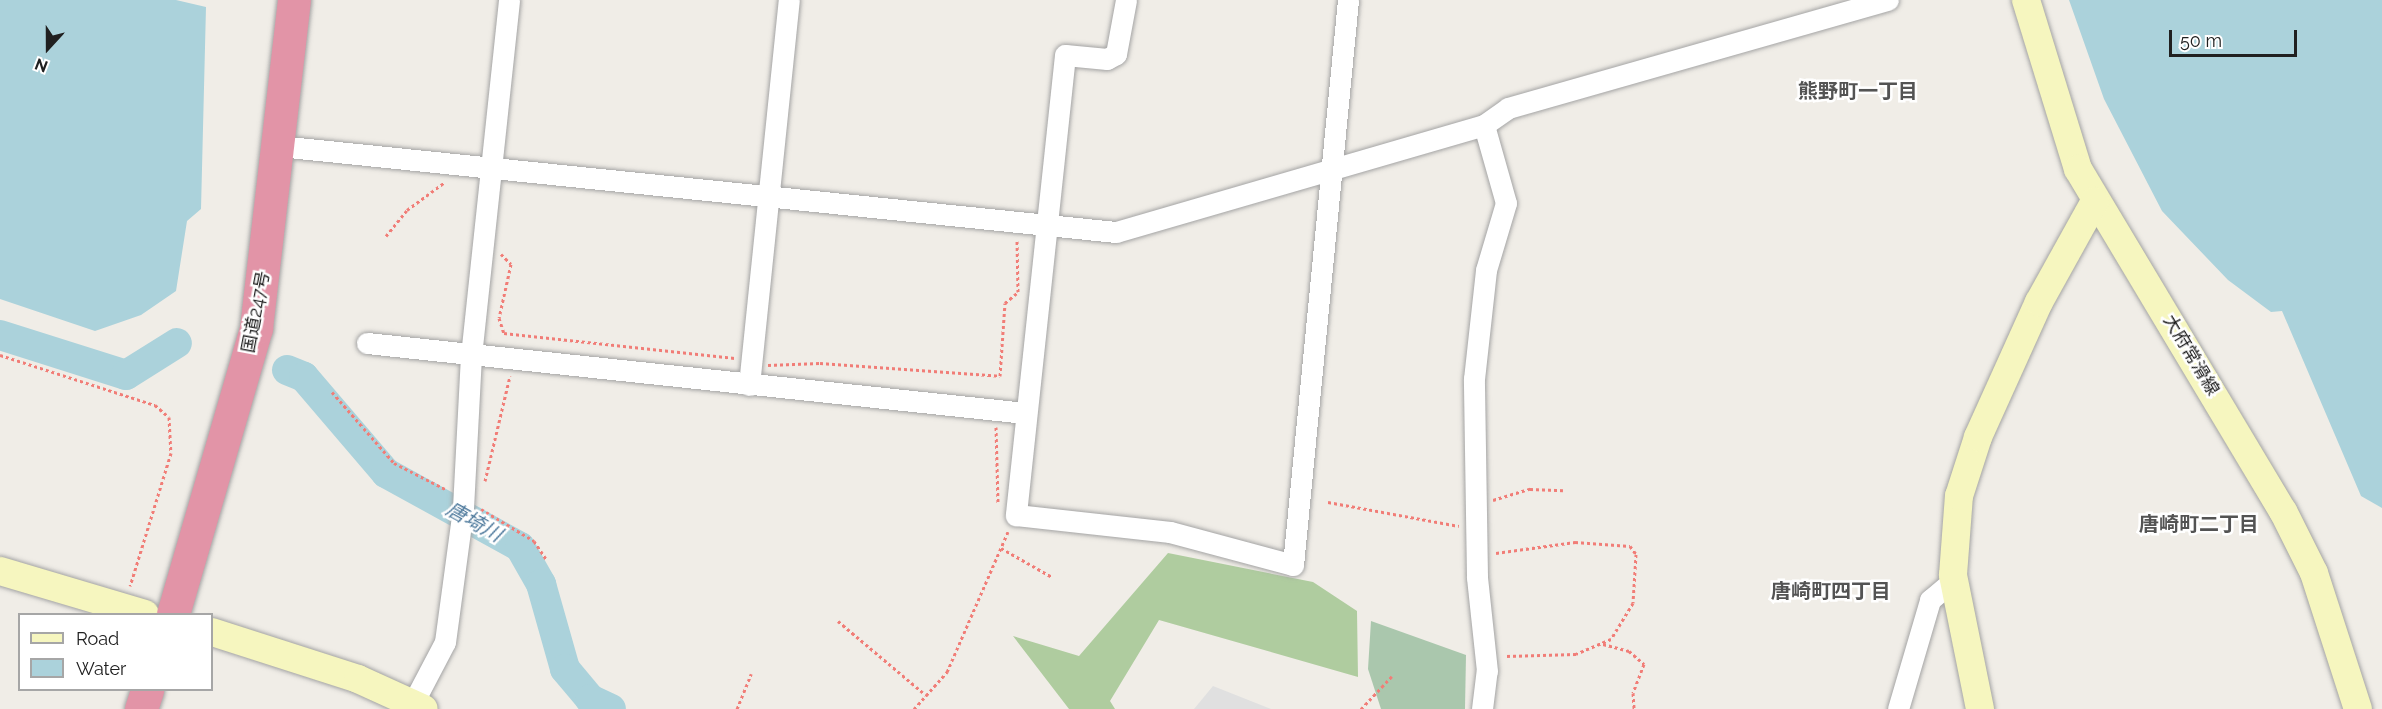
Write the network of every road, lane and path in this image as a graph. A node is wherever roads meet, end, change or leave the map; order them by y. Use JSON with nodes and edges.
{"nodes":[{"id":1,"x":294,"y":0,"type":"edge"},
{"id":2,"x":509,"y":0,"type":"edge"},
{"id":3,"x":789,"y":0,"type":"edge"},
{"id":4,"x":1126,"y":0,"type":"edge"},
{"id":5,"x":1348,"y":0,"type":"edge"},
{"id":6,"x":1888,"y":0,"type":"edge"},
{"id":7,"x":2026,"y":0,"type":"edge"},
{"id":8,"x":1484,"y":125,"type":"junction"},
{"id":9,"x":279,"y":146,"type":"junction"},
{"id":10,"x":464,"y":164,"type":"junction"},
{"id":11,"x":491,"y":167,"type":"junction"},
{"id":12,"x":1333,"y":169,"type":"junction"},
{"id":13,"x":769,"y":197,"type":"junction"},
{"id":14,"x":2095,"y":201,"type":"junction"},
{"id":15,"x":1017,"y":221,"type":"junction"},
{"id":16,"x":1046,"y":224,"type":"junction"},
{"id":17,"x":386,"y":236,"type":"dead end"},
{"id":18,"x":482,"y":250,"type":"junction"},
{"id":19,"x":367,"y":344,"type":"dead end"},
{"id":20,"x":0,"y":354,"type":"edge"},
{"id":21,"x":471,"y":356,"type":"junction"},
{"id":22,"x":513,"y":360,"type":"junction"},
{"id":23,"x":750,"y":370,"type":"junction"},
{"id":24,"x":332,"y":392,"type":"dead end"},
{"id":25,"x":995,"y":410,"type":"junction"},
{"id":26,"x":1025,"y":413,"type":"junction"},
{"id":27,"x":484,"y":484,"type":"dead end"},
{"id":28,"x":1563,"y":490,"type":"dead end"},
{"id":29,"x":1328,"y":502,"type":"dead end"},
{"id":30,"x":1476,"y":502,"type":"junction"},
{"id":31,"x":466,"y":508,"type":"junction"},
{"id":32,"x":1016,"y":515,"type":"junction"},
{"id":33,"x":1476,"y":528,"type":"junction"},
{"id":34,"x":1001,"y":548,"type":"junction"},
{"id":35,"x":1477,"y":556,"type":"junction"},
{"id":36,"x":547,"y":560,"type":"dead end"},
{"id":37,"x":0,"y":571,"type":"edge"},
{"id":38,"x":1052,"y":577,"type":"dead end"},
{"id":39,"x":1954,"y":580,"type":"junction"},
{"id":40,"x":134,"y":612,"type":"edge"},
{"id":41,"x":174,"y":613,"type":"edge"},
{"id":42,"x":838,"y":621,"type":"dead end"},
{"id":43,"x":213,"y":632,"type":"edge"},
{"id":44,"x":1603,"y":644,"type":"junction"},
{"id":45,"x":1487,"y":671,"type":"junction"},
{"id":46,"x":751,"y":674,"type":"dead end"},
{"id":47,"x":1392,"y":676,"type":"dead end"},
{"id":48,"x":147,"y":691,"type":"edge"},
{"id":49,"x":926,"y":695,"type":"junction"},
{"id":50,"x":418,"y":706,"type":"edge"},
{"id":51,"x":141,"y":709,"type":"edge"},
{"id":52,"x":737,"y":709,"type":"edge"},
{"id":53,"x":914,"y":709,"type":"edge"},
{"id":54,"x":1361,"y":709,"type":"edge"},
{"id":55,"x":1482,"y":709,"type":"edge"},
{"id":56,"x":1634,"y":709,"type":"edge"},
{"id":57,"x":1898,"y":709,"type":"edge"},
{"id":58,"x":1980,"y":709,"type":"edge"},
{"id":59,"x":2358,"y":709,"type":"edge"}],
"edges":[{"from":1,"to":9,"type":"highway","name":"国道247号"},
{"from":2,"to":11,"type":"street"},
{"from":3,"to":13,"type":"street"},
{"from":4,"to":16,"type":"street"},
{"from":5,"to":12,"type":"street"},
{"from":6,"to":8,"type":"street"},
{"from":7,"to":14,"type":"street","name":"大府常滑線"},
{"from":8,"to":12,"type":"street"},
{"from":8,"to":30,"type":"street"},
{"from":9,"to":10,"type":"street"},
{"from":9,"to":41,"type":"highway","name":"国道247号"},
{"from":10,"to":11,"type":"street"},
{"from":10,"to":17,"type":"path"},
{"from":11,"to":13,"type":"street"},
{"from":11,"to":18,"type":"street"},
{"from":12,"to":16,"type":"street"},
{"from":12,"to":32,"type":"street"},
{"from":13,"to":15,"type":"street"},
{"from":13,"to":23,"type":"street"},
{"from":14,"to":39,"type":"street"},
{"from":14,"to":59,"type":"street","name":"大府常滑線"},
{"from":15,"to":16,"type":"street"},
{"from":15,"to":23,"type":"path"},
{"from":16,"to":26,"type":"street"},
{"from":18,"to":21,"type":"street"},
{"from":18,"to":23,"type":"path"},
{"from":19,"to":21,"type":"street"},
{"from":20,"to":40,"type":"path"},
{"from":21,"to":22,"type":"street"},
{"from":21,"to":31,"type":"street"},
{"from":22,"to":23,"type":"street"},
{"from":22,"to":27,"type":"path"},
{"from":23,"to":25,"type":"street"},
{"from":24,"to":31,"type":"path"},
{"from":25,"to":26,"type":"street"},
{"from":25,"to":32,"type":"path"},
{"from":26,"to":32,"type":"street"},
{"from":28,"to":30,"type":"path"},
{"from":29,"to":33,"type":"path"},
{"from":30,"to":33,"type":"street"},
{"from":31,"to":36,"type":"path"},
{"from":31,"to":50,"type":"street"},
{"from":32,"to":34,"type":"path"},
{"from":33,"to":35,"type":"street"},
{"from":34,"to":38,"type":"path"},
{"from":34,"to":49,"type":"path"},
{"from":35,"to":44,"type":"path"},
{"from":35,"to":45,"type":"street"},
{"from":37,"to":40,"type":"street"},
{"from":39,"to":57,"type":"street"},
{"from":39,"to":58,"type":"street"},
{"from":42,"to":49,"type":"path"},
{"from":43,"to":50,"type":"street"},
{"from":44,"to":45,"type":"path"},
{"from":44,"to":56,"type":"path"},
{"from":45,"to":55,"type":"street"},
{"from":46,"to":52,"type":"path"},
{"from":47,"to":54,"type":"path"},
{"from":48,"to":51,"type":"highway"},
{"from":49,"to":53,"type":"path"}]}
